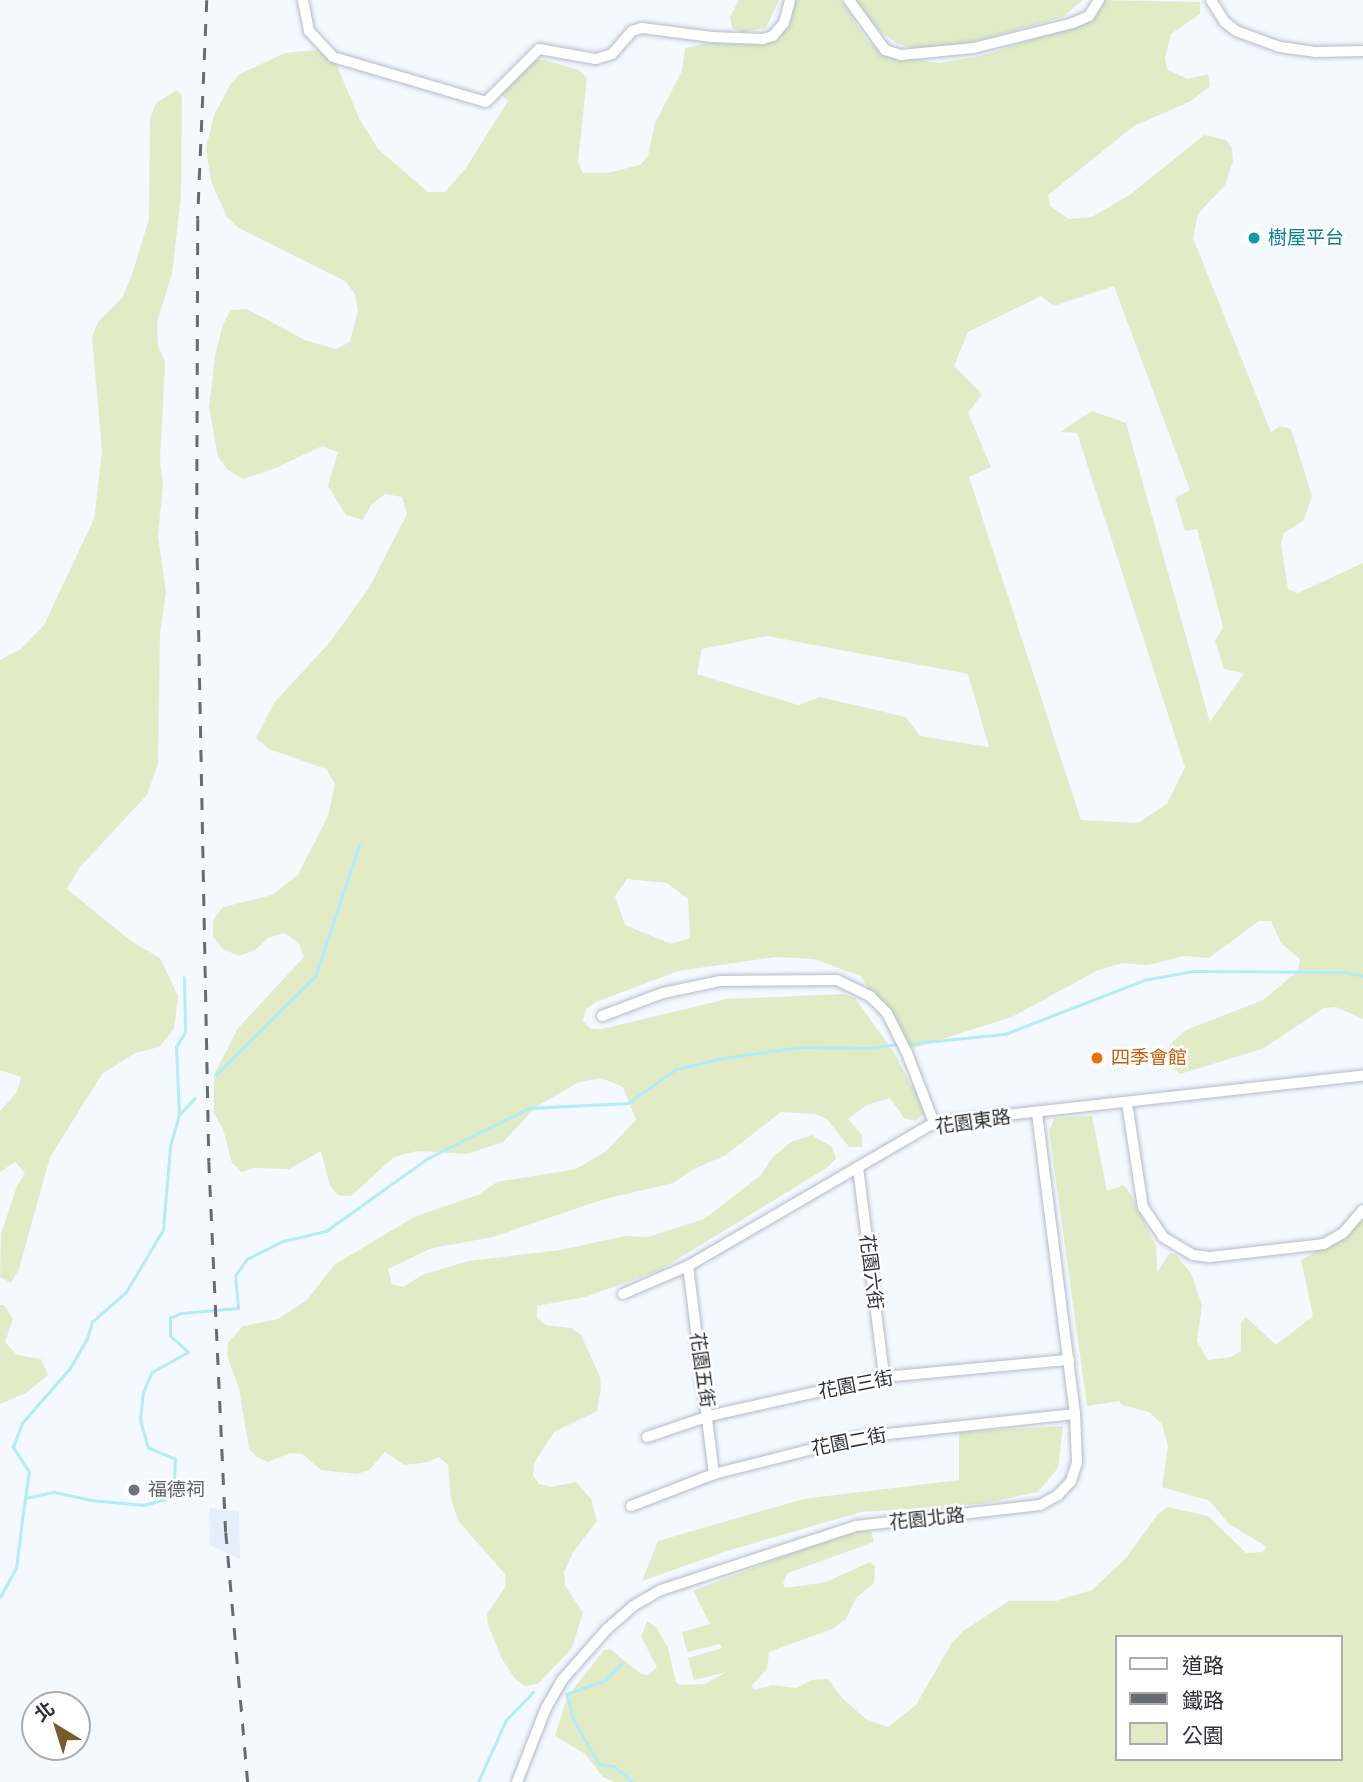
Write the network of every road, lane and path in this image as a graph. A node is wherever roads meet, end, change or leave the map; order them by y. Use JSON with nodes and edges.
{"nodes":[{"id":1,"x":303,"y":0,"type":"edge"},
{"id":2,"x":790,"y":0,"type":"edge"},
{"id":3,"x":849,"y":0,"type":"edge"},
{"id":4,"x":1098,"y":0,"type":"edge"},
{"id":5,"x":1211,"y":0,"type":"edge"},
{"id":6,"x":1363,"y":51,"type":"edge"},
{"id":7,"x":602,"y":1016,"type":"dead end"},
{"id":8,"x":1363,"y":1076,"type":"edge"},
{"id":9,"x":1127,"y":1103,"type":"junction"},
{"id":10,"x":1037,"y":1114,"type":"junction"},
{"id":11,"x":934,"y":1124,"type":"junction"},
{"id":12,"x":858,"y":1167,"type":"junction"},
{"id":13,"x":1363,"y":1210,"type":"edge"},
{"id":14,"x":688,"y":1266,"type":"junction"},
{"id":15,"x":623,"y":1294,"type":"dead end"},
{"id":16,"x":1069,"y":1360,"type":"junction"},
{"id":17,"x":884,"y":1377,"type":"junction"},
{"id":18,"x":1075,"y":1414,"type":"junction"},
{"id":19,"x":709,"y":1416,"type":"junction"},
{"id":20,"x":647,"y":1437,"type":"dead end"},
{"id":21,"x":714,"y":1474,"type":"junction"},
{"id":22,"x":631,"y":1506,"type":"dead end"},
{"id":23,"x":517,"y":1782,"type":"edge"}],
"edges":[{"from":1,"to":2,"type":"street"},
{"from":3,"to":4,"type":"street"},
{"from":5,"to":6,"type":"street"},
{"from":7,"to":11,"type":"street"},
{"from":8,"to":9,"type":"street","name":"花園東路"},
{"from":9,"to":10,"type":"street","name":"花園東路"},
{"from":9,"to":13,"type":"street"},
{"from":10,"to":11,"type":"street","name":"花園東路"},
{"from":10,"to":16,"type":"street","name":"花園北路"},
{"from":11,"to":12,"type":"street","name":"花園東路"},
{"from":12,"to":14,"type":"street","name":"花園東路"},
{"from":12,"to":17,"type":"street","name":"花園六街"},
{"from":14,"to":15,"type":"street","name":"花園東路"},
{"from":14,"to":19,"type":"street","name":"花園五街"},
{"from":16,"to":17,"type":"street","name":"花園三街"},
{"from":16,"to":18,"type":"street","name":"花園北路"},
{"from":17,"to":19,"type":"street","name":"花園三街"},
{"from":18,"to":21,"type":"street","name":"花園二街"},
{"from":18,"to":23,"type":"street","name":"花園北路"},
{"from":19,"to":20,"type":"street","name":"花園三街"},
{"from":19,"to":21,"type":"street","name":"花園五街"},
{"from":21,"to":22,"type":"street","name":"花園二街"}]}
